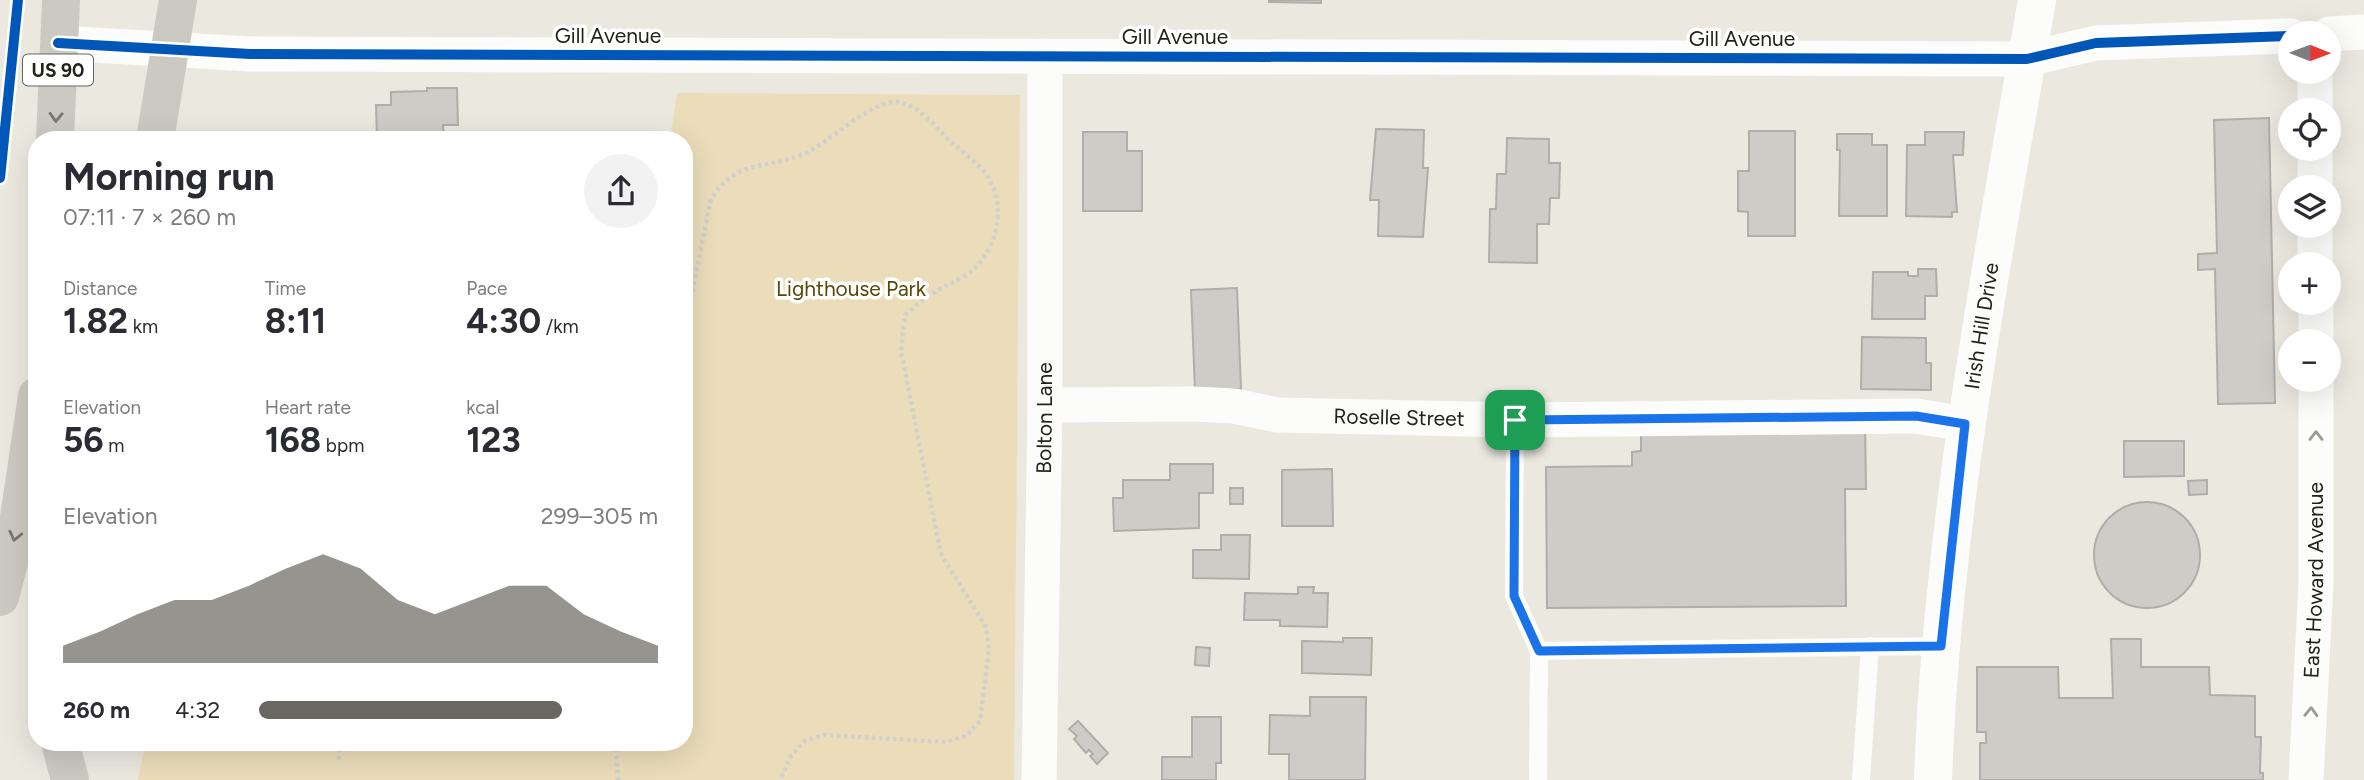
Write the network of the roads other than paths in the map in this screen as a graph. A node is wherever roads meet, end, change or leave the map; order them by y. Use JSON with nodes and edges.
{"nodes":[{"id":1,"x":61,"y":0,"type":"edge"},
{"id":2,"x":178,"y":0,"type":"edge"},
{"id":3,"x":2037,"y":0,"type":"edge"},
{"id":4,"x":2364,"y":32,"type":"edge"},
{"id":5,"x":2342,"y":33,"type":"edge"},
{"id":6,"x":2278,"y":36,"type":"edge"},
{"id":7,"x":58,"y":43,"type":"junction"},
{"id":8,"x":169,"y":49,"type":"junction"},
{"id":9,"x":1045,"y":56,"type":"junction"},
{"id":10,"x":2027,"y":59,"type":"junction"},
{"id":11,"x":55,"y":131,"type":"edge"},
{"id":12,"x":156,"y":131,"type":"edge"},
{"id":13,"x":2316,"y":392,"type":"edge"},
{"id":14,"x":1045,"y":405,"type":"junction"},
{"id":15,"x":1515,"y":420,"type":"junction"},
{"id":16,"x":1965,"y":424,"type":"junction"},
{"id":17,"x":28,"y":457,"type":"edge"},
{"id":18,"x":0,"y":597,"type":"edge"},
{"id":19,"x":1870,"y":646,"type":"junction"},
{"id":20,"x":1941,"y":646,"type":"junction"},
{"id":21,"x":1539,"y":651,"type":"junction"},
{"id":22,"x":46,"y":751,"type":"edge"},
{"id":23,"x":62,"y":751,"type":"edge"},
{"id":24,"x":41,"y":780,"type":"edge"},
{"id":25,"x":70,"y":780,"type":"edge"},
{"id":26,"x":1040,"y":780,"type":"edge"},
{"id":27,"x":1538,"y":780,"type":"edge"},
{"id":28,"x":1861,"y":780,"type":"edge"},
{"id":29,"x":1933,"y":780,"type":"edge"},
{"id":30,"x":2306,"y":780,"type":"edge"}],
"edges":[{"from":1,"to":7,"type":"main road","number":"US 90"},
{"from":2,"to":8,"type":"main road"},
{"from":3,"to":10,"type":"main road","name":"Irish Hill Drive"},
{"from":4,"to":5,"type":"street"},
{"from":6,"to":10,"type":"street","name":"Gill Avenue"},
{"from":7,"to":8,"type":"street","name":"Gill Avenue"},
{"from":7,"to":11,"type":"main road","number":"US 90","one_way":true},
{"from":8,"to":9,"type":"street","name":"Gill Avenue"},
{"from":8,"to":12,"type":"main road"},
{"from":9,"to":10,"type":"street","name":"Gill Avenue"},
{"from":9,"to":14,"type":"street","name":"Bolton Lane"},
{"from":10,"to":16,"type":"main road","name":"Irish Hill Drive"},
{"from":30,"to":13,"type":"street","name":"East Howard Avenue","one_way":true},
{"from":14,"to":15,"type":"street","name":"Roselle Street"},
{"from":14,"to":26,"type":"street","name":"Bolton Lane"},
{"from":15,"to":16,"type":"street","name":"Roselle Street"},
{"from":15,"to":21,"type":"lane"},
{"from":16,"to":20,"type":"main road","name":"Irish Hill Drive"},
{"from":17,"to":18,"type":"main road","one_way":true},
{"from":19,"to":20,"type":"lane"},
{"from":19,"to":21,"type":"lane"},
{"from":19,"to":28,"type":"lane"},
{"from":20,"to":29,"type":"main road","name":"Irish Hill Drive"},
{"from":21,"to":27,"type":"lane"},
{"from":22,"to":24,"type":"main road"},
{"from":23,"to":25,"type":"main road"}]}
